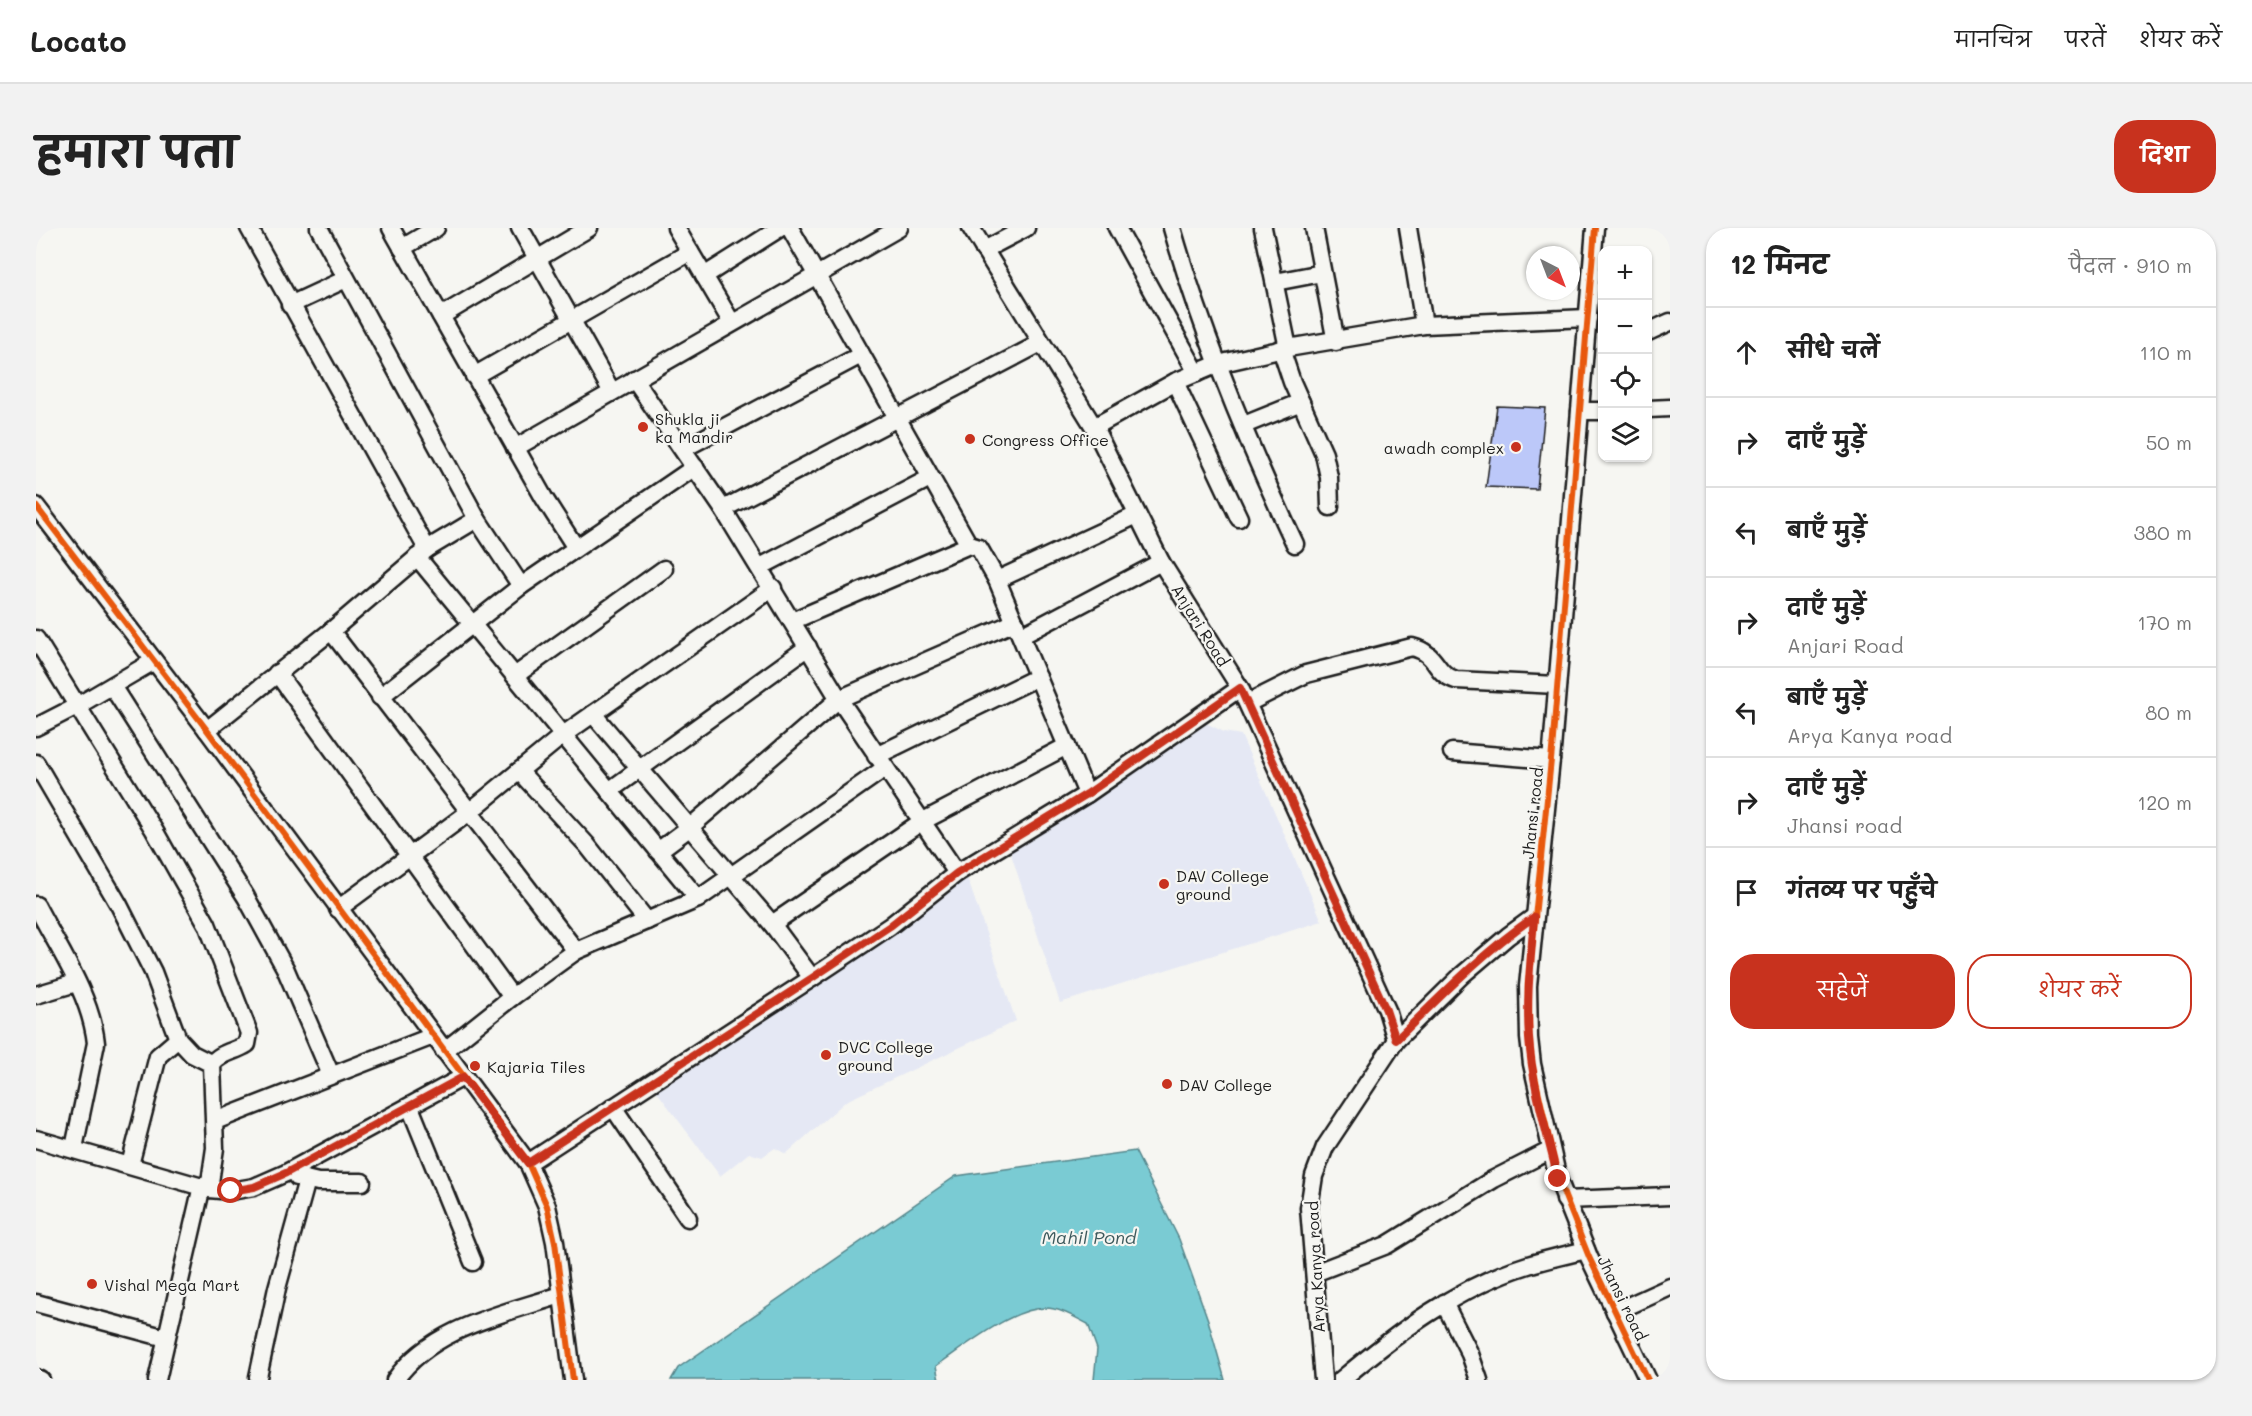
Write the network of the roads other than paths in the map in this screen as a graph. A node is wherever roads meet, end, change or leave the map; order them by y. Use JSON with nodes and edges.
{"nodes":[{"id":1,"x":319,"y":228,"type":"edge"},
{"id":2,"x":391,"y":228,"type":"edge"},
{"id":3,"x":436,"y":228,"type":"edge"},
{"id":4,"x":520,"y":228,"type":"edge"},
{"id":5,"x":589,"y":228,"type":"edge"},
{"id":6,"x":676,"y":228,"type":"edge"},
{"id":7,"x":780,"y":228,"type":"edge"},
{"id":8,"x":790,"y":228,"type":"edge"},
{"id":9,"x":898,"y":228,"type":"edge"},
{"id":10,"x":971,"y":228,"type":"edge"},
{"id":11,"x":1026,"y":228,"type":"edge"},
{"id":12,"x":1117,"y":228,"type":"edge"},
{"id":13,"x":1172,"y":228,"type":"edge"},
{"id":14,"x":1263,"y":228,"type":"edge"},
{"id":15,"x":1314,"y":228,"type":"edge"},
{"id":16,"x":1408,"y":228,"type":"edge"},
{"id":17,"x":1595,"y":228,"type":"edge"},
{"id":18,"x":257,"y":230,"type":"edge"},
{"id":19,"x":402,"y":248,"type":"junction"},
{"id":20,"x":984,"y":250,"type":"junction"},
{"id":21,"x":690,"y":252,"type":"junction"},
{"id":22,"x":538,"y":260,"type":"junction"},
{"id":23,"x":1322,"y":273,"type":"junction"},
{"id":24,"x":817,"y":275,"type":"junction"},
{"id":25,"x":704,"y":276,"type":"junction"},
{"id":26,"x":346,"y":279,"type":"junction"},
{"id":27,"x":1275,"y":282,"type":"junction"},
{"id":28,"x":290,"y":305,"type":"junction"},
{"id":29,"x":441,"y":316,"type":"junction"},
{"id":30,"x":1588,"y":318,"type":"junction"},
{"id":31,"x":573,"y":321,"type":"junction"},
{"id":32,"x":1670,"y":322,"type":"edge"},
{"id":33,"x":732,"y":323,"type":"junction"},
{"id":34,"x":1425,"y":325,"type":"junction"},
{"id":35,"x":1652,"y":330,"type":"edge"},
{"id":36,"x":1336,"y":342,"type":"junction"},
{"id":37,"x":1041,"y":343,"type":"junction"},
{"id":38,"x":1598,"y":348,"type":"edge"},
{"id":39,"x":1285,"y":349,"type":"junction"},
{"id":40,"x":1585,"y":350,"type":"junction"},
{"id":41,"x":861,"y":355,"type":"junction"},
{"id":42,"x":1218,"y":364,"type":"junction"},
{"id":43,"x":1197,"y":373,"type":"junction"},
{"id":44,"x":474,"y":376,"type":"junction"},
{"id":45,"x":634,"y":379,"type":"junction"},
{"id":46,"x":1175,"y":382,"type":"junction"},
{"id":47,"x":612,"y":392,"type":"junction"},
{"id":48,"x":1301,"y":402,"type":"junction"},
{"id":49,"x":1670,"y":408,"type":"edge"},
{"id":50,"x":1652,"y":409,"type":"edge"},
{"id":51,"x":1580,"y":411,"type":"junction"},
{"id":52,"x":1598,"y":411,"type":"edge"},
{"id":53,"x":897,"y":420,"type":"junction"},
{"id":54,"x":1244,"y":425,"type":"junction"},
{"id":55,"x":1094,"y":427,"type":"junction"},
{"id":56,"x":515,"y":448,"type":"junction"},
{"id":57,"x":683,"y":449,"type":"junction"},
{"id":58,"x":695,"y":467,"type":"junction"},
{"id":59,"x":930,"y":478,"type":"junction"},
{"id":60,"x":36,"y":506,"type":"edge"},
{"id":61,"x":1330,"y":507,"type":"dead end"},
{"id":62,"x":723,"y":509,"type":"junction"},
{"id":63,"x":1137,"y":515,"type":"junction"},
{"id":64,"x":1239,"y":518,"type":"dead end"},
{"id":65,"x":477,"y":519,"type":"junction"},
{"id":66,"x":1295,"y":544,"type":"dead end"},
{"id":67,"x":969,"y":545,"type":"junction"},
{"id":68,"x":576,"y":548,"type":"junction"},
{"id":69,"x":422,"y":553,"type":"junction"},
{"id":70,"x":1161,"y":562,"type":"junction"},
{"id":71,"x":760,"y":567,"type":"junction"},
{"id":72,"x":664,"y":569,"type":"dead end"},
{"id":73,"x":997,"y":580,"type":"junction"},
{"id":74,"x":521,"y":586,"type":"junction"},
{"id":75,"x":773,"y":588,"type":"junction"},
{"id":76,"x":792,"y":621,"type":"junction"},
{"id":77,"x":473,"y":624,"type":"junction"},
{"id":78,"x":1018,"y":629,"type":"junction"},
{"id":79,"x":331,"y":631,"type":"junction"},
{"id":80,"x":36,"y":639,"type":"edge"},
{"id":81,"x":808,"y":647,"type":"junction"},
{"id":82,"x":154,"y":661,"type":"junction"},
{"id":83,"x":277,"y":673,"type":"junction"},
{"id":84,"x":516,"y":675,"type":"junction"},
{"id":85,"x":1038,"y":677,"type":"junction"},
{"id":86,"x":1557,"y":685,"type":"junction"},
{"id":87,"x":112,"y":686,"type":"junction"},
{"id":88,"x":1244,"y":696,"type":"junction"},
{"id":89,"x":380,"y":697,"type":"junction"},
{"id":90,"x":839,"y":699,"type":"junction"},
{"id":91,"x":77,"y":706,"type":"junction"},
{"id":92,"x":593,"y":714,"type":"junction"},
{"id":93,"x":36,"y":727,"type":"edge"},
{"id":94,"x":207,"y":730,"type":"junction"},
{"id":95,"x":563,"y":735,"type":"junction"},
{"id":96,"x":1067,"y":746,"type":"junction"},
{"id":97,"x":1452,"y":752,"type":"dead end"},
{"id":98,"x":1551,"y":760,"type":"junction"},
{"id":99,"x":880,"y":762,"type":"junction"},
{"id":100,"x":36,"y":763,"type":"edge"},
{"id":101,"x":641,"y":767,"type":"junction"},
{"id":102,"x":519,"y":771,"type":"junction"},
{"id":103,"x":609,"y":790,"type":"junction"},
{"id":104,"x":1087,"y":794,"type":"junction"},
{"id":105,"x":468,"y":813,"type":"junction"},
{"id":106,"x":921,"y":822,"type":"junction"},
{"id":107,"x":689,"y":828,"type":"junction"},
{"id":108,"x":658,"y":851,"type":"junction"},
{"id":109,"x":411,"y":857,"type":"junction"},
{"id":110,"x":957,"y":873,"type":"junction"},
{"id":111,"x":730,"y":878,"type":"junction"},
{"id":112,"x":698,"y":899,"type":"junction"},
{"id":113,"x":36,"y":905,"type":"edge"},
{"id":114,"x":338,"y":909,"type":"junction"},
{"id":115,"x":1534,"y":917,"type":"junction"},
{"id":116,"x":647,"y":921,"type":"junction"},
{"id":117,"x":772,"y":924,"type":"junction"},
{"id":118,"x":576,"y":951,"type":"junction"},
{"id":119,"x":812,"y":978,"type":"junction"},
{"id":120,"x":76,"y":983,"type":"junction"},
{"id":121,"x":36,"y":995,"type":"edge"},
{"id":122,"x":512,"y":997,"type":"junction"},
{"id":123,"x":433,"y":1036,"type":"junction"},
{"id":124,"x":178,"y":1039,"type":"junction"},
{"id":125,"x":1396,"y":1040,"type":"junction"},
{"id":126,"x":444,"y":1051,"type":"junction"},
{"id":127,"x":212,"y":1064,"type":"junction"},
{"id":128,"x":332,"y":1075,"type":"junction"},
{"id":129,"x":463,"y":1077,"type":"junction"},
{"id":130,"x":410,"y":1107,"type":"junction"},
{"id":131,"x":613,"y":1107,"type":"junction"},
{"id":132,"x":215,"y":1121,"type":"junction"},
{"id":133,"x":36,"y":1138,"type":"edge"},
{"id":134,"x":74,"y":1148,"type":"junction"},
{"id":135,"x":1551,"y":1150,"type":"junction"},
{"id":136,"x":528,"y":1163,"type":"junction"},
{"id":137,"x":130,"y":1165,"type":"junction"},
{"id":138,"x":286,"y":1173,"type":"junction"},
{"id":139,"x":307,"y":1180,"type":"junction"},
{"id":140,"x":362,"y":1182,"type":"dead end"},
{"id":141,"x":206,"y":1187,"type":"junction"},
{"id":142,"x":1670,"y":1196,"type":"edge"},
{"id":143,"x":1565,"y":1200,"type":"junction"},
{"id":144,"x":688,"y":1218,"type":"dead end"},
{"id":145,"x":1586,"y":1250,"type":"junction"},
{"id":146,"x":473,"y":1262,"type":"dead end"},
{"id":147,"x":1317,"y":1272,"type":"junction"},
{"id":148,"x":1670,"y":1287,"type":"edge"},
{"id":149,"x":561,"y":1295,"type":"junction"},
{"id":150,"x":36,"y":1303,"type":"edge"},
{"id":151,"x":1444,"y":1303,"type":"junction"},
{"id":152,"x":1615,"y":1312,"type":"junction"},
{"id":153,"x":166,"y":1338,"type":"junction"},
{"id":154,"x":258,"y":1377,"type":"dead end"},
{"id":155,"x":36,"y":1378,"type":"edge"},
{"id":156,"x":41,"y":1380,"type":"edge"},
{"id":157,"x":157,"y":1380,"type":"edge"},
{"id":158,"x":395,"y":1380,"type":"edge"},
{"id":159,"x":573,"y":1380,"type":"edge"},
{"id":160,"x":1323,"y":1380,"type":"edge"},
{"id":161,"x":1341,"y":1380,"type":"edge"},
{"id":162,"x":1479,"y":1380,"type":"edge"},
{"id":163,"x":1648,"y":1380,"type":"edge"}],
"edges":[{"from":1,"to":26,"type":"street"},
{"from":2,"to":19,"type":"street"},
{"from":3,"to":19,"type":"street"},
{"from":4,"to":22,"type":"street"},
{"from":5,"to":22,"type":"street"},
{"from":6,"to":21,"type":"street"},
{"from":7,"to":25,"type":"street"},
{"from":8,"to":24,"type":"street"},
{"from":9,"to":24,"type":"street"},
{"from":10,"to":20,"type":"street","name":"Anjari Road"},
{"from":11,"to":20,"type":"street"},
{"from":12,"to":43,"type":"street"},
{"from":13,"to":42,"type":"street"},
{"from":14,"to":27,"type":"street"},
{"from":15,"to":23,"type":"street"},
{"from":16,"to":34,"type":"street"},
{"from":17,"to":30,"type":"street","name":"Jhansi road"},
{"from":18,"to":28,"type":"street"},
{"from":19,"to":29,"type":"street"},
{"from":20,"to":37,"type":"street","name":"Anjari Road"},
{"from":21,"to":25,"type":"street"},
{"from":21,"to":31,"type":"street"},
{"from":22,"to":29,"type":"street"},
{"from":22,"to":31,"type":"street"},
{"from":23,"to":27,"type":"street"},
{"from":23,"to":36,"type":"street"},
{"from":24,"to":33,"type":"street"},
{"from":24,"to":41,"type":"street"},
{"from":25,"to":33,"type":"street"},
{"from":26,"to":28,"type":"street"},
{"from":26,"to":65,"type":"street"},
{"from":27,"to":39,"type":"street"},
{"from":28,"to":69,"type":"street"},
{"from":29,"to":44,"type":"street"},
{"from":30,"to":34,"type":"street"},
{"from":30,"to":40,"type":"street","name":"Jhansi road"},
{"from":31,"to":44,"type":"street"},
{"from":31,"to":47,"type":"street"},
{"from":32,"to":35,"type":"street"},
{"from":33,"to":45,"type":"street"},
{"from":34,"to":36,"type":"street"},
{"from":36,"to":39,"type":"street"},
{"from":37,"to":53,"type":"street"},
{"from":37,"to":55,"type":"street","name":"Anjari Road"},
{"from":38,"to":40,"type":"street"},
{"from":39,"to":42,"type":"street"},
{"from":39,"to":48,"type":"street"},
{"from":40,"to":51,"type":"street","name":"Jhansi road"},
{"from":41,"to":53,"type":"street"},
{"from":41,"to":57,"type":"street"},
{"from":42,"to":43,"type":"street"},
{"from":42,"to":54,"type":"street"},
{"from":43,"to":46,"type":"street"},
{"from":44,"to":56,"type":"street"},
{"from":45,"to":47,"type":"street"},
{"from":45,"to":57,"type":"street"},
{"from":46,"to":55,"type":"street"},
{"from":46,"to":64,"type":"street"},
{"from":47,"to":56,"type":"street"},
{"from":48,"to":54,"type":"street"},
{"from":48,"to":61,"type":"street"},
{"from":49,"to":50,"type":"street"},
{"from":51,"to":52,"type":"street"},
{"from":51,"to":86,"type":"street","name":"Jhansi road"},
{"from":53,"to":59,"type":"street"},
{"from":53,"to":62,"type":"street"},
{"from":54,"to":66,"type":"street"},
{"from":55,"to":63,"type":"street","name":"Anjari Road"},
{"from":56,"to":68,"type":"street"},
{"from":57,"to":58,"type":"street"},
{"from":58,"to":62,"type":"street"},
{"from":58,"to":68,"type":"street"},
{"from":59,"to":67,"type":"street"},
{"from":59,"to":71,"type":"street"},
{"from":60,"to":82,"type":"street"},
{"from":62,"to":71,"type":"street"},
{"from":63,"to":70,"type":"street","name":"Anjari Road"},
{"from":63,"to":73,"type":"street"},
{"from":65,"to":69,"type":"street"},
{"from":65,"to":74,"type":"street"},
{"from":67,"to":73,"type":"street"},
{"from":67,"to":76,"type":"street"},
{"from":68,"to":74,"type":"street"},
{"from":69,"to":77,"type":"street"},
{"from":69,"to":79,"type":"street"},
{"from":70,"to":78,"type":"street"},
{"from":70,"to":88,"type":"street","name":"Anjari Road"},
{"from":71,"to":75,"type":"street"},
{"from":72,"to":84,"type":"street"},
{"from":73,"to":78,"type":"street"},
{"from":74,"to":77,"type":"street"},
{"from":75,"to":76,"type":"street"},
{"from":75,"to":92,"type":"street"},
{"from":76,"to":81,"type":"street"},
{"from":77,"to":84,"type":"street"},
{"from":77,"to":89,"type":"street"},
{"from":78,"to":85,"type":"street"},
{"from":78,"to":90,"type":"street"},
{"from":79,"to":83,"type":"street"},
{"from":79,"to":89,"type":"street"},
{"from":80,"to":91,"type":"street"},
{"from":81,"to":90,"type":"street"},
{"from":81,"to":101,"type":"street"},
{"from":82,"to":87,"type":"street"},
{"from":82,"to":94,"type":"street"},
{"from":83,"to":94,"type":"street"},
{"from":83,"to":109,"type":"street"},
{"from":84,"to":95,"type":"street"},
{"from":85,"to":96,"type":"street"},
{"from":85,"to":99,"type":"street"},
{"from":86,"to":88,"type":"street"},
{"from":86,"to":98,"type":"street","name":"Jhansi road"},
{"from":87,"to":91,"type":"street"},
{"from":87,"to":128,"type":"street"},
{"from":88,"to":104,"type":"street"},
{"from":88,"to":125,"type":"street","name":"Anjari Road"},
{"from":89,"to":105,"type":"street"},
{"from":90,"to":99,"type":"street"},
{"from":90,"to":107,"type":"street"},
{"from":91,"to":93,"type":"street"},
{"from":91,"to":127,"type":"street"},
{"from":92,"to":95,"type":"street"},
{"from":92,"to":101,"type":"street"},
{"from":94,"to":114,"type":"street"},
{"from":95,"to":102,"type":"street"},
{"from":95,"to":103,"type":"street"},
{"from":96,"to":104,"type":"street"},
{"from":96,"to":106,"type":"street"},
{"from":97,"to":98,"type":"street"},
{"from":98,"to":115,"type":"street","name":"Jhansi road"},
{"from":99,"to":106,"type":"street"},
{"from":99,"to":111,"type":"street"},
{"from":100,"to":124,"type":"street"},
{"from":101,"to":103,"type":"street"},
{"from":101,"to":107,"type":"street"},
{"from":102,"to":105,"type":"street"},
{"from":102,"to":116,"type":"street"},
{"from":103,"to":108,"type":"street"},
{"from":104,"to":110,"type":"street"},
{"from":105,"to":109,"type":"street"},
{"from":105,"to":118,"type":"street"},
{"from":106,"to":110,"type":"street"},
{"from":106,"to":117,"type":"street"},
{"from":107,"to":108,"type":"street"},
{"from":107,"to":111,"type":"street"},
{"from":108,"to":112,"type":"street"},
{"from":109,"to":114,"type":"street"},
{"from":109,"to":122,"type":"street"},
{"from":110,"to":119,"type":"street"},
{"from":111,"to":112,"type":"street"},
{"from":111,"to":117,"type":"street"},
{"from":112,"to":116,"type":"street"},
{"from":113,"to":120,"type":"street"},
{"from":114,"to":123,"type":"street"},
{"from":115,"to":125,"type":"street","name":"Arya Kanya road"},
{"from":115,"to":135,"type":"street","name":"Jhansi road"},
{"from":116,"to":118,"type":"street"},
{"from":117,"to":119,"type":"street"},
{"from":118,"to":122,"type":"street"},
{"from":119,"to":131,"type":"street"},
{"from":120,"to":121,"type":"street"},
{"from":120,"to":134,"type":"street"},
{"from":122,"to":126,"type":"street"},
{"from":123,"to":126,"type":"street"},
{"from":123,"to":128,"type":"street"},
{"from":124,"to":127,"type":"street"},
{"from":124,"to":137,"type":"street"},
{"from":125,"to":147,"type":"street","name":"Arya Kanya road"},
{"from":126,"to":129,"type":"street"},
{"from":127,"to":132,"type":"street"},
{"from":128,"to":132,"type":"street"},
{"from":129,"to":130,"type":"street"},
{"from":129,"to":136,"type":"street"},
{"from":130,"to":138,"type":"street"},
{"from":130,"to":146,"type":"street"},
{"from":131,"to":136,"type":"street"},
{"from":131,"to":144,"type":"street"},
{"from":132,"to":141,"type":"street"},
{"from":133,"to":134,"type":"street"},
{"from":134,"to":137,"type":"street"},
{"from":135,"to":143,"type":"street","name":"Jhansi road"},
{"from":135,"to":147,"type":"street"},
{"from":136,"to":149,"type":"street"},
{"from":137,"to":141,"type":"street"},
{"from":138,"to":139,"type":"street"},
{"from":138,"to":141,"type":"street"},
{"from":139,"to":140,"type":"street"},
{"from":139,"to":154,"type":"street"},
{"from":141,"to":153,"type":"street"},
{"from":142,"to":143,"type":"street"},
{"from":143,"to":145,"type":"street","name":"Jhansi road"},
{"from":145,"to":151,"type":"street"},
{"from":145,"to":152,"type":"street","name":"Jhansi road"},
{"from":147,"to":160,"type":"street","name":"Arya Kanya road"},
{"from":148,"to":152,"type":"street"},
{"from":149,"to":158,"type":"street"},
{"from":149,"to":159,"type":"street"},
{"from":150,"to":153,"type":"street"},
{"from":151,"to":161,"type":"street"},
{"from":151,"to":162,"type":"street"},
{"from":152,"to":163,"type":"street","name":"Jhansi road"},
{"from":153,"to":157,"type":"street"},
{"from":155,"to":156,"type":"street"}]}
